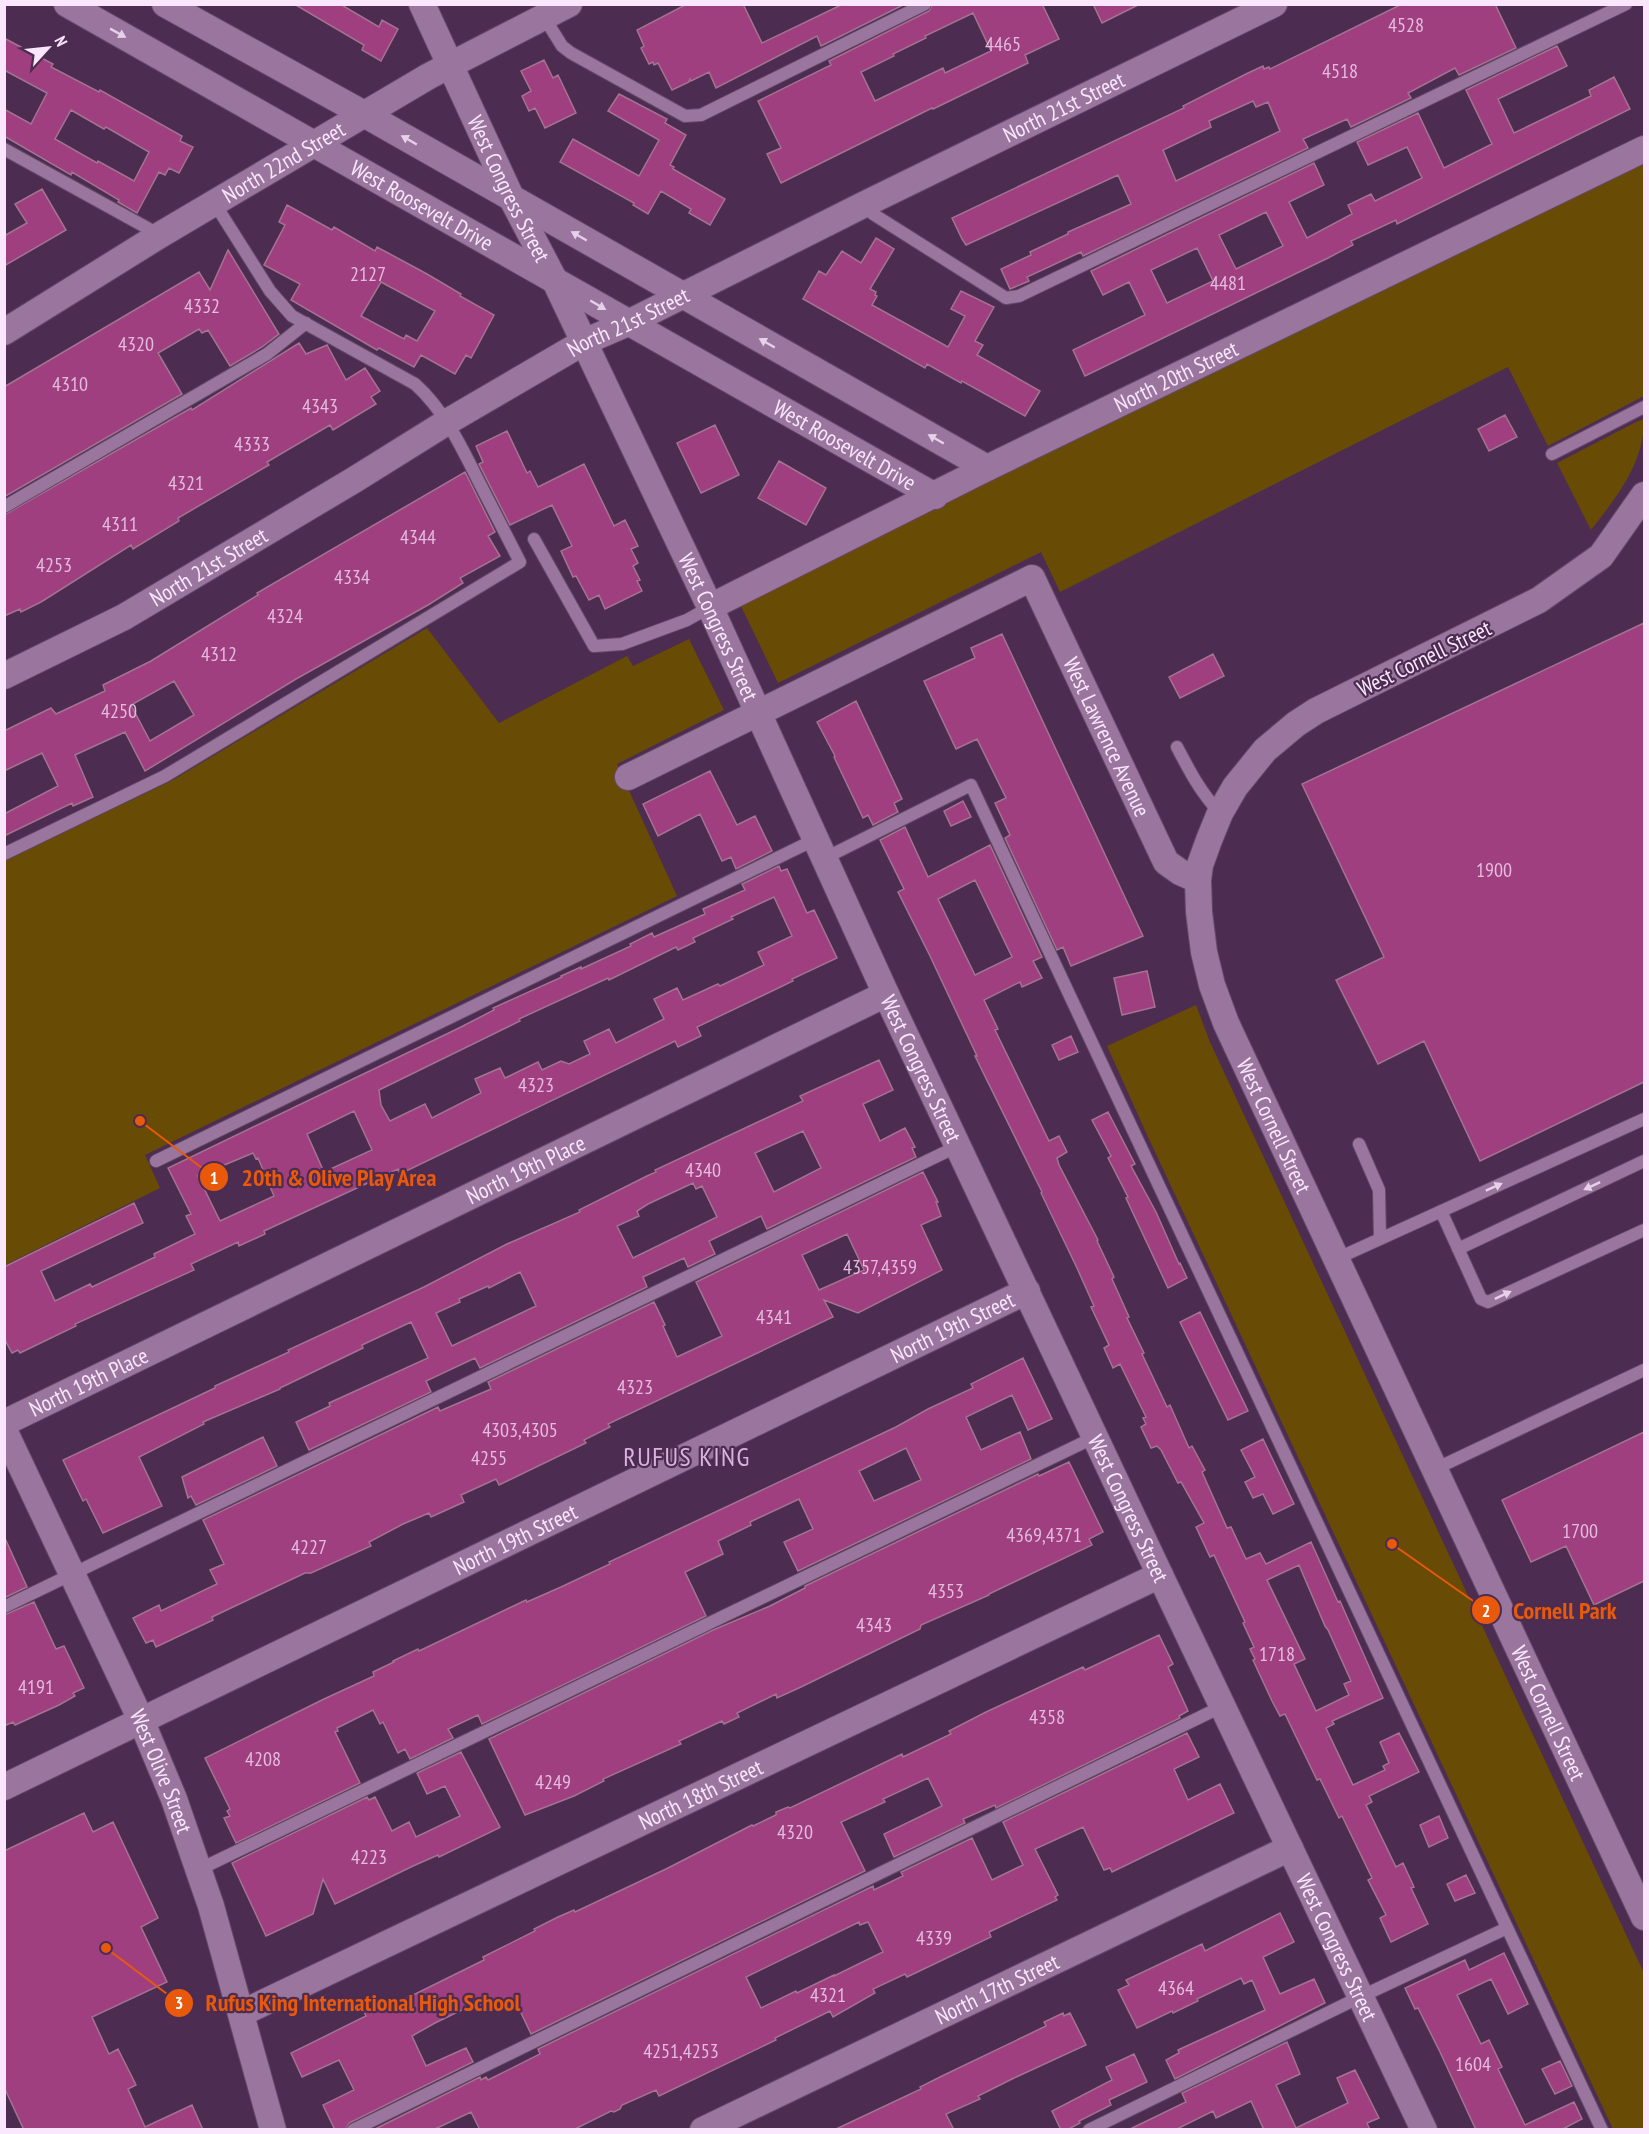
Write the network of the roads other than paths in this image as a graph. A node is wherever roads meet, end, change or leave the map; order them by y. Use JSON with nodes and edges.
{"nodes":[{"id":1,"x":67,"y":4,"type":"edge"},
{"id":2,"x":165,"y":4,"type":"edge"},
{"id":3,"x":422,"y":4,"type":"edge"},
{"id":4,"x":569,"y":4,"type":"edge"},
{"id":5,"x":924,"y":4,"type":"edge"},
{"id":6,"x":1274,"y":4,"type":"edge"},
{"id":7,"x":1626,"y":4,"type":"edge"},
{"id":8,"x":544,"y":17,"type":"junction"},
{"id":9,"x":450,"y":64,"type":"junction"},
{"id":10,"x":364,"y":114,"type":"junction"},
{"id":11,"x":314,"y":143,"type":"junction"},
{"id":12,"x":4,"y":149,"type":"edge"},
{"id":13,"x":1644,"y":149,"type":"edge"},
{"id":14,"x":511,"y":198,"type":"junction"},
{"id":15,"x":215,"y":204,"type":"junction"},
{"id":16,"x":865,"y":204,"type":"junction"},
{"id":17,"x":160,"y":235,"type":"junction"},
{"id":18,"x":555,"y":281,"type":"junction"},
{"id":19,"x":683,"y":295,"type":"junction"},
{"id":20,"x":628,"y":322,"type":"junction"},
{"id":21,"x":306,"y":323,"type":"junction"},
{"id":22,"x":4,"y":332,"type":"edge"},
{"id":23,"x":584,"y":342,"type":"junction"},
{"id":24,"x":1644,"y":407,"type":"edge"},
{"id":25,"x":447,"y":422,"type":"junction"},
{"id":26,"x":1552,"y":454,"type":"dead end"},
{"id":27,"x":987,"y":468,"type":"junction"},
{"id":28,"x":935,"y":495,"type":"junction"},
{"id":29,"x":1644,"y":495,"type":"edge"},
{"id":30,"x":4,"y":507,"type":"edge"},
{"id":31,"x":534,"y":539,"type":"dead end"},
{"id":32,"x":710,"y":608,"type":"junction"},
{"id":33,"x":4,"y":676,"type":"edge"},
{"id":34,"x":759,"y":713,"type":"junction"},
{"id":35,"x":1177,"y":747,"type":"dead end"},
{"id":36,"x":628,"y":777,"type":"dead end"},
{"id":37,"x":1220,"y":813,"type":"junction"},
{"id":38,"x":820,"y":848,"type":"junction"},
{"id":39,"x":4,"y":854,"type":"edge"},
{"id":40,"x":1198,"y":880,"type":"junction"},
{"id":41,"x":886,"y":994,"type":"junction"},
{"id":42,"x":1644,"y":1119,"type":"edge"},
{"id":43,"x":1359,"y":1144,"type":"dead end"},
{"id":44,"x":958,"y":1146,"type":"junction"},
{"id":45,"x":156,"y":1161,"type":"dead end"},
{"id":46,"x":1644,"y":1161,"type":"edge"},
{"id":47,"x":1441,"y":1211,"type":"junction"},
{"id":48,"x":1644,"y":1230,"type":"edge"},
{"id":49,"x":1380,"y":1239,"type":"junction"},
{"id":50,"x":1458,"y":1249,"type":"junction"},
{"id":51,"x":1336,"y":1259,"type":"junction"},
{"id":52,"x":1028,"y":1291,"type":"junction"},
{"id":53,"x":1644,"y":1370,"type":"edge"},
{"id":54,"x":4,"y":1423,"type":"edge"},
{"id":55,"x":4,"y":1430,"type":"edge"},
{"id":56,"x":1095,"y":1437,"type":"junction"},
{"id":57,"x":1435,"y":1469,"type":"junction"},
{"id":58,"x":73,"y":1574,"type":"junction"},
{"id":59,"x":1160,"y":1575,"type":"junction"},
{"id":60,"x":4,"y":1607,"type":"edge"},
{"id":61,"x":1223,"y":1706,"type":"junction"},
{"id":62,"x":141,"y":1720,"type":"junction"},
{"id":63,"x":4,"y":1788,"type":"edge"},
{"id":64,"x":1290,"y":1848,"type":"junction"},
{"id":65,"x":198,"y":1870,"type":"junction"},
{"id":66,"x":1644,"y":1917,"type":"edge"},
{"id":67,"x":1507,"y":1928,"type":"junction"},
{"id":68,"x":1360,"y":1997,"type":"junction"},
{"id":69,"x":242,"y":2013,"type":"junction"},
{"id":70,"x":273,"y":2130,"type":"edge"},
{"id":71,"x":353,"y":2130,"type":"edge"},
{"id":72,"x":703,"y":2130,"type":"edge"},
{"id":73,"x":1089,"y":2130,"type":"edge"},
{"id":74,"x":1424,"y":2130,"type":"edge"},
{"id":75,"x":1602,"y":2130,"type":"edge"}],
"edges":[{"from":1,"to":11,"type":"street","name":"West Roosevelt Drive","one_way":true},
{"from":2,"to":10,"type":"street"},
{"from":3,"to":9,"type":"street","name":"West Congress Street"},
{"from":4,"to":8,"type":"street","name":"North 22nd Street"},
{"from":5,"to":8,"type":"lane"},
{"from":6,"to":16,"type":"street","name":"North 21st Street"},
{"from":7,"to":16,"type":"lane"},
{"from":8,"to":9,"type":"street","name":"North 22nd Street"},
{"from":9,"to":10,"type":"street","name":"North 22nd Street"},
{"from":9,"to":14,"type":"street","name":"West Congress Street"},
{"from":10,"to":11,"type":"street","name":"North 22nd Street"},
{"from":14,"to":10,"type":"street","one_way":true},
{"from":11,"to":15,"type":"street","name":"North 22nd Street"},
{"from":11,"to":18,"type":"street","name":"West Roosevelt Drive"},
{"from":12,"to":17,"type":"lane"},
{"from":13,"to":27,"type":"street","name":"North 20th Street"},
{"from":14,"to":18,"type":"street","name":"West Congress Street"},
{"from":19,"to":14,"type":"street","one_way":true},
{"from":15,"to":17,"type":"street","name":"North 22nd Street"},
{"from":15,"to":21,"type":"lane"},
{"from":16,"to":19,"type":"street","name":"North 21st Street"},
{"from":17,"to":22,"type":"street","name":"North 22nd Street"},
{"from":18,"to":20,"type":"street","name":"West Roosevelt Drive","one_way":true},
{"from":18,"to":23,"type":"street","name":"West Congress Street"},
{"from":19,"to":20,"type":"street","name":"North 21st Street"},
{"from":27,"to":19,"type":"street","one_way":true},
{"from":20,"to":23,"type":"street","name":"North 21st Street"},
{"from":20,"to":28,"type":"street","name":"West Roosevelt Drive"},
{"from":21,"to":25,"type":"lane"},
{"from":21,"to":30,"type":"lane"},
{"from":23,"to":25,"type":"street","name":"North 21st Street"},
{"from":23,"to":32,"type":"street","name":"West Congress Street"},
{"from":24,"to":26,"type":"lane"},
{"from":25,"to":33,"type":"street","name":"North 21st Street"},
{"from":25,"to":39,"type":"lane"},
{"from":27,"to":28,"type":"street","name":"North 20th Street"},
{"from":28,"to":32,"type":"street","name":"North 20th Street"},
{"from":29,"to":37,"type":"street","name":"West Cornell Street"},
{"from":31,"to":32,"type":"lane"},
{"from":32,"to":34,"type":"street","name":"West Congress Street"},
{"from":34,"to":36,"type":"street"},
{"from":34,"to":38,"type":"street","name":"West Congress Street"},
{"from":34,"to":40,"type":"street","name":"West Lawrence Avenue"},
{"from":35,"to":37,"type":"lane"},
{"from":37,"to":40,"type":"street","name":"West Cornell Street"},
{"from":38,"to":41,"type":"street","name":"West Congress Street"},
{"from":38,"to":45,"type":"lane"},
{"from":38,"to":67,"type":"lane"},
{"from":40,"to":51,"type":"street","name":"West Cornell Street"},
{"from":41,"to":44,"type":"street","name":"West Congress Street"},
{"from":41,"to":54,"type":"street","name":"North 19th Place"},
{"from":47,"to":42,"type":"lane","one_way":true},
{"from":43,"to":49,"type":"lane"},
{"from":44,"to":52,"type":"street","name":"West Congress Street"},
{"from":44,"to":58,"type":"lane"},
{"from":46,"to":50,"type":"lane","one_way":true},
{"from":47,"to":49,"type":"lane"},
{"from":47,"to":50,"type":"lane"},
{"from":50,"to":48,"type":"lane","one_way":true},
{"from":49,"to":51,"type":"lane"},
{"from":51,"to":57,"type":"street","name":"West Cornell Street"},
{"from":52,"to":56,"type":"street","name":"West Congress Street"},
{"from":52,"to":62,"type":"street","name":"North 19th Street"},
{"from":53,"to":57,"type":"lane"},
{"from":55,"to":58,"type":"street","name":"West Olive Street"},
{"from":56,"to":59,"type":"street","name":"West Congress Street"},
{"from":56,"to":65,"type":"lane"},
{"from":57,"to":66,"type":"street","name":"West Cornell Street"},
{"from":58,"to":60,"type":"lane"},
{"from":58,"to":62,"type":"street","name":"West Olive Street"},
{"from":59,"to":61,"type":"street","name":"West Congress Street"},
{"from":59,"to":69,"type":"street","name":"North 18th Street"},
{"from":61,"to":64,"type":"street","name":"West Congress Street"},
{"from":61,"to":71,"type":"lane"},
{"from":62,"to":63,"type":"street","name":"North 19th Street"},
{"from":62,"to":65,"type":"street","name":"West Olive Street"},
{"from":64,"to":68,"type":"street","name":"West Congress Street"},
{"from":64,"to":72,"type":"street","name":"North 17th Street"},
{"from":65,"to":69,"type":"street","name":"West Olive Street"},
{"from":67,"to":68,"type":"lane"},
{"from":67,"to":75,"type":"lane"},
{"from":68,"to":73,"type":"lane"},
{"from":68,"to":74,"type":"street","name":"West Congress Street"},
{"from":69,"to":70,"type":"street","name":"West Olive Street"}]}
